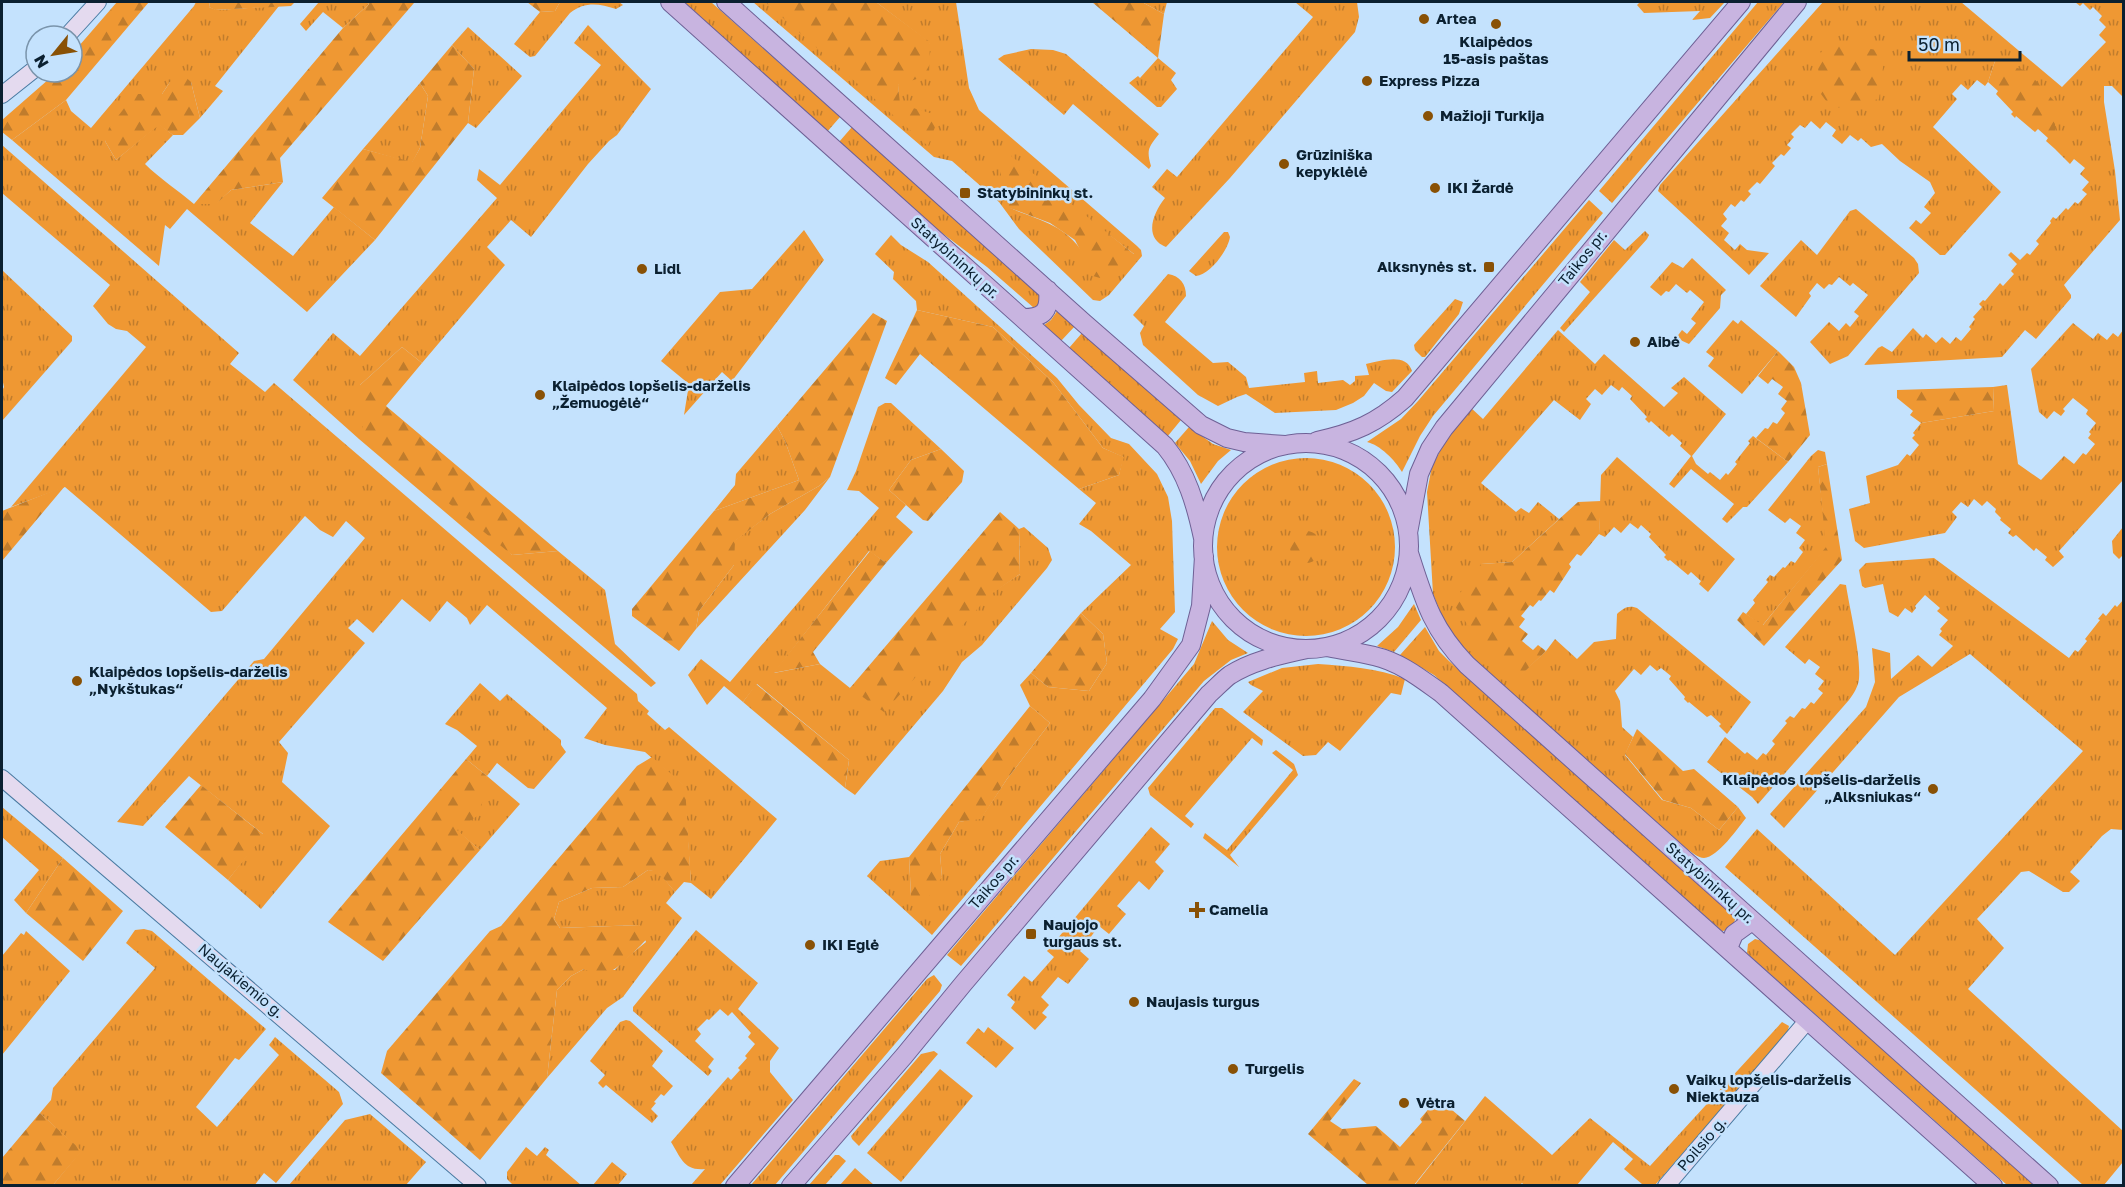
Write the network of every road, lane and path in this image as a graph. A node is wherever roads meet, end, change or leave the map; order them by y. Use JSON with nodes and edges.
{"nodes":[{"id":1,"x":98,"y":2,"type":"edge"},
{"id":2,"x":670,"y":2,"type":"edge"},
{"id":3,"x":726,"y":2,"type":"edge"},
{"id":4,"x":1741,"y":2,"type":"edge"},
{"id":5,"x":1797,"y":2,"type":"edge"},
{"id":6,"x":78,"y":24,"type":"edge"},
{"id":7,"x":24,"y":78,"type":"edge"},
{"id":8,"x":2,"y":95,"type":"edge"},
{"id":9,"x":1048,"y":290,"type":"junction"},
{"id":10,"x":1023,"y":318,"type":"junction"},
{"id":11,"x":1304,"y":443,"type":"junction"},
{"id":12,"x":1285,"y":445,"type":"junction"},
{"id":13,"x":1408,"y":533,"type":"junction"},
{"id":14,"x":1203,"y":547,"type":"junction"},
{"id":15,"x":1409,"y":553,"type":"junction"},
{"id":16,"x":1326,"y":647,"type":"junction"},
{"id":17,"x":1307,"y":649,"type":"junction"},
{"id":18,"x":2,"y":778,"type":"edge"},
{"id":19,"x":1752,"y":921,"type":"junction"},
{"id":20,"x":1728,"y":948,"type":"junction"},
{"id":21,"x":1808,"y":1020,"type":"junction"},
{"id":22,"x":478,"y":1185,"type":"edge"},
{"id":23,"x":735,"y":1185,"type":"edge"},
{"id":24,"x":791,"y":1185,"type":"edge"},
{"id":25,"x":1666,"y":1185,"type":"edge"},
{"id":26,"x":1993,"y":1185,"type":"edge"},
{"id":27,"x":2049,"y":1185,"type":"edge"}],
"edges":[{"from":1,"to":6,"type":"street"},
{"from":2,"to":10,"type":"main road","name":"Statybininkų pr."},
{"from":3,"to":9,"type":"main road"},
{"from":4,"to":11,"type":"main road"},
{"from":5,"to":13,"type":"main road","name":"Taikos pr."},
{"from":7,"to":8,"type":"street"},
{"from":9,"to":10,"type":"main road"},
{"from":9,"to":12,"type":"main road"},
{"from":10,"to":14,"type":"main road","name":"Statybininkų pr."},
{"from":11,"to":12,"type":"main road"},
{"from":11,"to":13,"type":"main road"},
{"from":12,"to":14,"type":"main road"},
{"from":13,"to":15,"type":"main road"},
{"from":14,"to":17,"type":"main road"},
{"from":14,"to":23,"type":"main road","name":"Taikos pr."},
{"from":15,"to":16,"type":"main road"},
{"from":15,"to":19,"type":"main road","name":"Statybininkų pr."},
{"from":16,"to":17,"type":"main road"},
{"from":16,"to":20,"type":"main road"},
{"from":17,"to":24,"type":"main road"},
{"from":18,"to":22,"type":"street","name":"Naujakiemio g."},
{"from":19,"to":20,"type":"main road"},
{"from":19,"to":27,"type":"main road","name":"Statybininkų pr."},
{"from":20,"to":21,"type":"main road"},
{"from":21,"to":25,"type":"street","name":"Poilsio g."},
{"from":21,"to":26,"type":"main road"}]}
